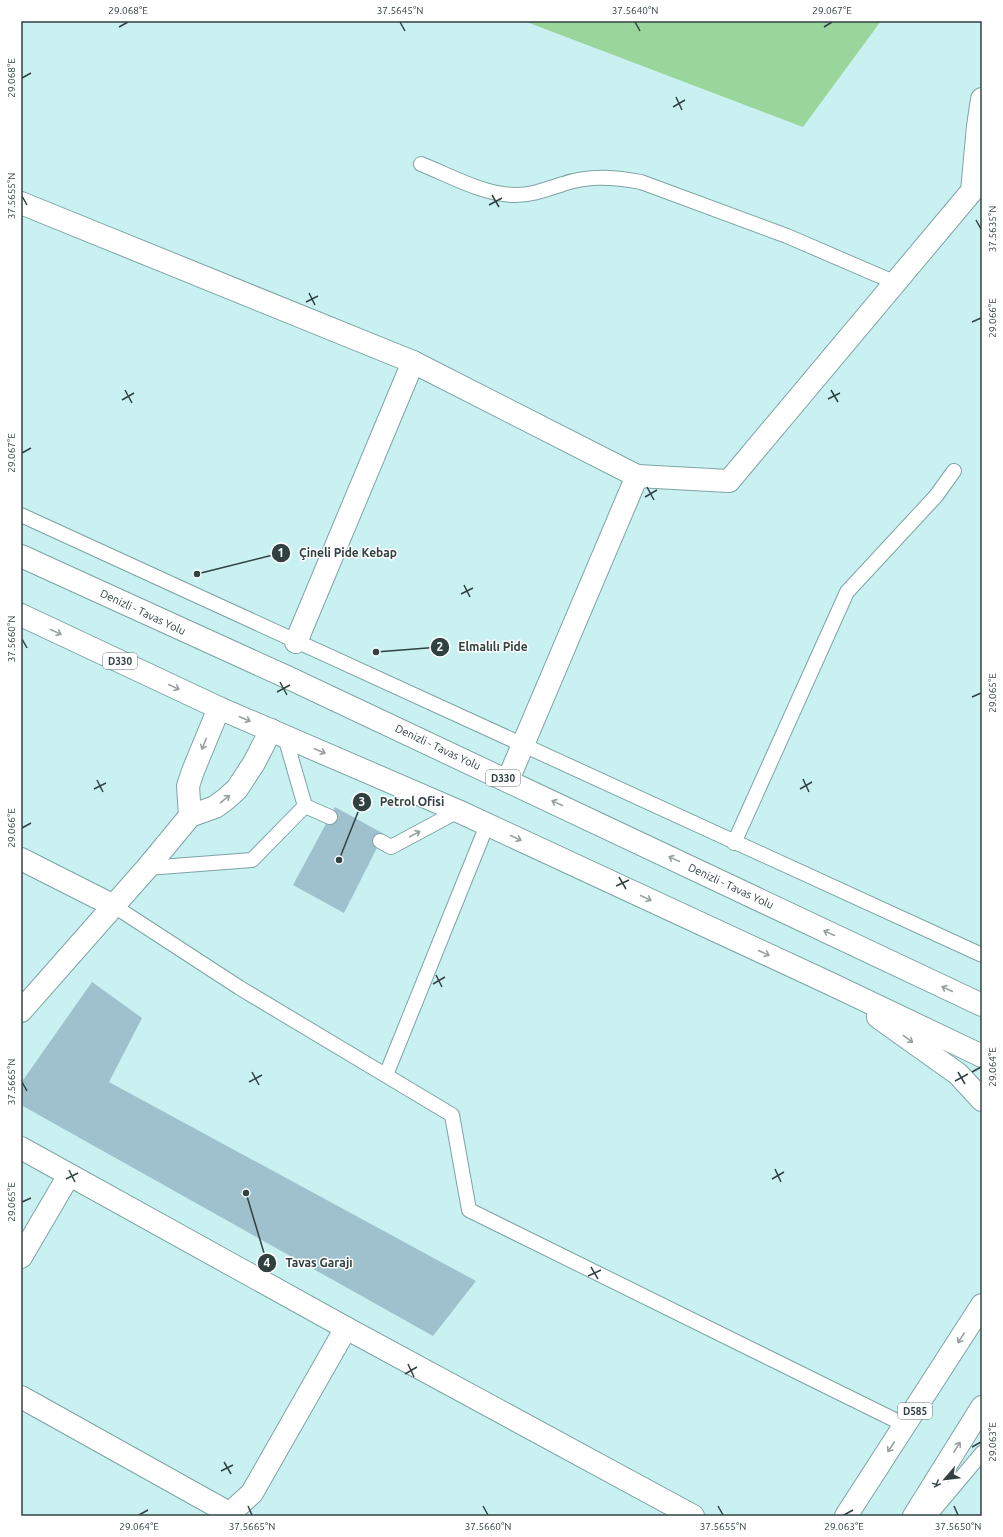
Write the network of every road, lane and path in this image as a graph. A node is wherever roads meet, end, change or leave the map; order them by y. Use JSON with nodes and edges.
{"nodes":[{"id":1,"x":982,"y":99,"type":"edge"},
{"id":2,"x":421,"y":164,"type":"dead end"},
{"id":3,"x":977,"y":195,"type":"edge"},
{"id":4,"x":21,"y":203,"type":"edge"},
{"id":5,"x":896,"y":283,"type":"junction"},
{"id":6,"x":413,"y":362,"type":"junction"},
{"id":7,"x":954,"y":471,"type":"dead end"},
{"id":8,"x":637,"y":476,"type":"junction"},
{"id":9,"x":21,"y":516,"type":"edge"},
{"id":10,"x":21,"y":556,"type":"edge"},
{"id":11,"x":21,"y":615,"type":"edge"},
{"id":12,"x":296,"y":642,"type":"junction"},
{"id":13,"x":218,"y":708,"type":"junction"},
{"id":14,"x":278,"y":734,"type":"junction"},
{"id":15,"x":523,"y":746,"type":"junction"},
{"id":16,"x":508,"y":780,"type":"junction"},
{"id":17,"x":305,"y":806,"type":"junction"},
{"id":18,"x":458,"y":811,"type":"junction"},
{"id":19,"x":190,"y":816,"type":"junction"},
{"id":20,"x":330,"y":817,"type":"dead end"},
{"id":21,"x":487,"y":824,"type":"junction"},
{"id":22,"x":380,"y":841,"type":"dead end"},
{"id":23,"x":734,"y":842,"type":"junction"},
{"id":24,"x":21,"y":859,"type":"edge"},
{"id":25,"x":147,"y":868,"type":"junction"},
{"id":26,"x":114,"y":906,"type":"junction"},
{"id":27,"x":982,"y":955,"type":"edge"},
{"id":28,"x":831,"y":984,"type":"junction"},
{"id":29,"x":982,"y":1005,"type":"edge"},
{"id":30,"x":21,"y":1011,"type":"edge"},
{"id":31,"x":982,"y":1056,"type":"edge"},
{"id":32,"x":386,"y":1075,"type":"junction"},
{"id":33,"x":982,"y":1100,"type":"edge"},
{"id":34,"x":21,"y":1148,"type":"edge"},
{"id":35,"x":68,"y":1175,"type":"junction"},
{"id":36,"x":21,"y":1257,"type":"edge"},
{"id":37,"x":982,"y":1305,"type":"edge"},
{"id":38,"x":346,"y":1328,"type":"junction"},
{"id":39,"x":21,"y":1397,"type":"edge"},
{"id":40,"x":982,"y":1407,"type":"edge"},
{"id":41,"x":905,"y":1425,"type":"junction"},
{"id":42,"x":982,"y":1453,"type":"edge"},
{"id":43,"x":228,"y":1515,"type":"edge"},
{"id":44,"x":693,"y":1516,"type":"edge"},
{"id":45,"x":846,"y":1516,"type":"edge"},
{"id":46,"x":914,"y":1516,"type":"edge"},
{"id":47,"x":929,"y":1516,"type":"edge"}],
"edges":[{"from":1,"to":3,"type":"main road"},
{"from":2,"to":5,"type":"lane"},
{"from":3,"to":5,"type":"main road"},
{"from":4,"to":6,"type":"main road"},
{"from":5,"to":8,"type":"main road"},
{"from":6,"to":8,"type":"main road"},
{"from":6,"to":12,"type":"main road"},
{"from":7,"to":23,"type":"lane"},
{"from":8,"to":15,"type":"main road"},
{"from":9,"to":12,"type":"lane"},
{"from":10,"to":16,"type":"main road","name":"Denizli - Tavas Yolu","number":"D330"},
{"from":11,"to":13,"type":"main road","number":"D330","one_way":true},
{"from":12,"to":15,"type":"lane"},
{"from":13,"to":14,"type":"main road","number":"D330","one_way":true},
{"from":13,"to":19,"type":"main road","one_way":true},
{"from":14,"to":17,"type":"lane"},
{"from":14,"to":18,"type":"main road","number":"D330","one_way":true},
{"from":19,"to":14,"type":"main road","one_way":true},
{"from":15,"to":16,"type":"main road"},
{"from":15,"to":23,"type":"lane"},
{"from":29,"to":16,"type":"main road","name":"Denizli - Tavas Yolu","number":"D330","one_way":true},
{"from":17,"to":20,"type":"lane"},
{"from":17,"to":25,"type":"lane"},
{"from":18,"to":21,"type":"main road","number":"D330"},
{"from":22,"to":18,"type":"lane","one_way":true},
{"from":19,"to":25,"type":"main road"},
{"from":21,"to":28,"type":"main road","number":"D330","one_way":true},
{"from":21,"to":32,"type":"lane"},
{"from":23,"to":27,"type":"lane"},
{"from":24,"to":26,"type":"main road"},
{"from":25,"to":26,"type":"main road"},
{"from":26,"to":30,"type":"main road"},
{"from":26,"to":32,"type":"lane"},
{"from":28,"to":31,"type":"main road","number":"D330"},
{"from":28,"to":33,"type":"main road","one_way":true},
{"from":32,"to":41,"type":"lane"},
{"from":34,"to":35,"type":"main road"},
{"from":35,"to":36,"type":"main road"},
{"from":35,"to":38,"type":"main road"},
{"from":37,"to":41,"type":"main road","number":"D585","one_way":true},
{"from":38,"to":43,"type":"main road"},
{"from":38,"to":44,"type":"main road"},
{"from":39,"to":43,"type":"main road"},
{"from":46,"to":40,"type":"main road","one_way":true},
{"from":41,"to":45,"type":"main road","number":"D585","one_way":true},
{"from":42,"to":47,"type":"lane"}]}
